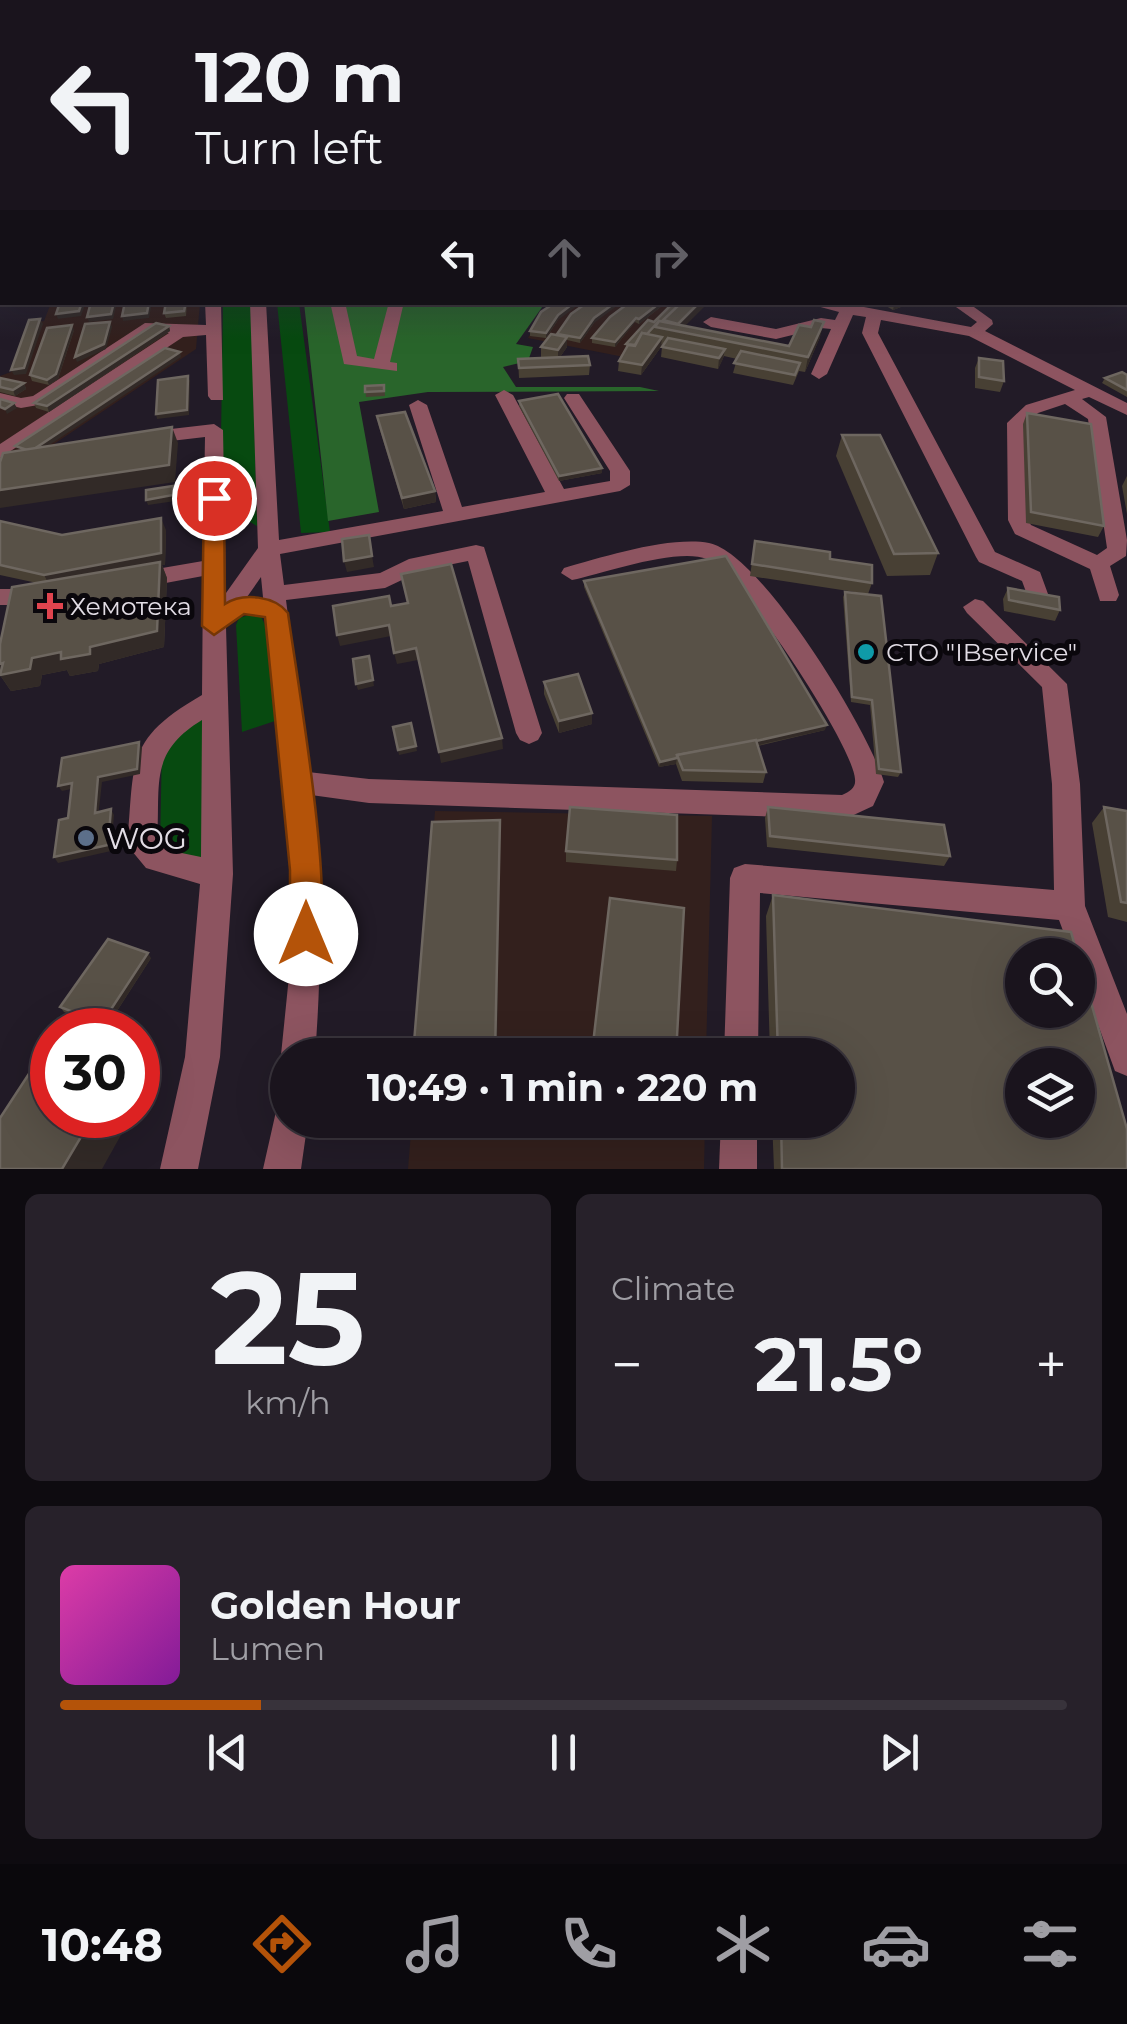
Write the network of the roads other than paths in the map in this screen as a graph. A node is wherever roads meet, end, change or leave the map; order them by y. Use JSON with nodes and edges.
{"nodes":[{"id":1,"x":213,"y":305,"type":"edge"},
{"id":2,"x":258,"y":305,"type":"edge"},
{"id":3,"x":337,"y":305,"type":"edge"},
{"id":4,"x":396,"y":305,"type":"edge"},
{"id":5,"x":815,"y":305,"type":"edge"},
{"id":6,"x":961,"y":305,"type":"edge"},
{"id":7,"x":875,"y":314,"type":"junction"},
{"id":8,"x":843,"y":318,"type":"junction"},
{"id":9,"x":712,"y":322,"type":"dead end"},
{"id":10,"x":214,"y":329,"type":"junction"},
{"id":11,"x":187,"y":330,"type":"junction"},
{"id":12,"x":974,"y":332,"type":"junction"},
{"id":13,"x":819,"y":374,"type":"dead end"},
{"id":14,"x":1092,"y":391,"type":"junction"},
{"id":15,"x":504,"y":395,"type":"dead end"},
{"id":16,"x":217,"y":396,"type":"dead end"},
{"id":17,"x":0,"y":398,"type":"edge"},
{"id":18,"x":573,"y":398,"type":"dead end"},
{"id":19,"x":1068,"y":399,"type":"junction"},
{"id":20,"x":418,"y":405,"type":"dead end"},
{"id":21,"x":1127,"y":410,"type":"edge"},
{"id":22,"x":125,"y":441,"type":"edge"},
{"id":23,"x":2,"y":448,"type":"edge"},
{"id":24,"x":558,"y":498,"type":"junction"},
{"id":25,"x":455,"y":516,"type":"junction"},
{"id":26,"x":269,"y":549,"type":"junction"},
{"id":27,"x":1098,"y":564,"type":"junction"},
{"id":28,"x":214,"y":567,"type":"junction"},
{"id":29,"x":572,"y":572,"type":"dead end"},
{"id":30,"x":123,"y":582,"type":"edge"},
{"id":31,"x":68,"y":592,"type":"edge"},
{"id":32,"x":1037,"y":594,"type":"edge"},
{"id":33,"x":1108,"y":595,"type":"dead end"},
{"id":34,"x":0,"y":598,"type":"edge"},
{"id":35,"x":275,"y":603,"type":"junction"},
{"id":36,"x":975,"y":607,"type":"dead end"},
{"id":37,"x":214,"y":626,"type":"junction"},
{"id":38,"x":215,"y":700,"type":"junction"},
{"id":39,"x":529,"y":733,"type":"dead end"},
{"id":40,"x":296,"y":782,"type":"junction"},
{"id":41,"x":218,"y":874,"type":"junction"},
{"id":42,"x":1070,"y":906,"type":"junction"},
{"id":43,"x":299,"y":1038,"type":"edge"},
{"id":44,"x":741,"y":1038,"type":"edge"},
{"id":45,"x":1127,"y":1058,"type":"edge"},
{"id":46,"x":287,"y":1138,"type":"edge"},
{"id":47,"x":739,"y":1138,"type":"edge"},
{"id":48,"x":179,"y":1169,"type":"edge"},
{"id":49,"x":282,"y":1169,"type":"edge"},
{"id":50,"x":738,"y":1169,"type":"edge"}],
"edges":[{"from":1,"to":10,"type":"street"},
{"from":2,"to":26,"type":"street"},
{"from":3,"to":4,"type":"street"},
{"from":5,"to":8,"type":"street"},
{"from":6,"to":12,"type":"street"},
{"from":7,"to":8,"type":"street"},
{"from":7,"to":12,"type":"street"},
{"from":7,"to":32,"type":"street"},
{"from":8,"to":9,"type":"street"},
{"from":8,"to":13,"type":"street"},
{"from":10,"to":11,"type":"street"},
{"from":10,"to":16,"type":"street"},
{"from":11,"to":17,"type":"street"},
{"from":11,"to":23,"type":"street"},
{"from":12,"to":14,"type":"street"},
{"from":14,"to":19,"type":"street"},
{"from":14,"to":21,"type":"street"},
{"from":15,"to":24,"type":"street"},
{"from":18,"to":24,"type":"street"},
{"from":19,"to":27,"type":"street"},
{"from":19,"to":27,"type":"street"},
{"from":20,"to":25,"type":"street"},
{"from":22,"to":28,"type":"street"},
{"from":24,"to":25,"type":"street"},
{"from":25,"to":26,"type":"street"},
{"from":26,"to":35,"type":"street"},
{"from":26,"to":37,"type":"street"},
{"from":27,"to":33,"type":"street"},
{"from":28,"to":30,"type":"street"},
{"from":28,"to":37,"type":"street"},
{"from":29,"to":40,"type":"street"},
{"from":31,"to":34,"type":"street"},
{"from":35,"to":37,"type":"street"},
{"from":35,"to":39,"type":"street"},
{"from":35,"to":40,"type":"street"},
{"from":36,"to":42,"type":"street"},
{"from":37,"to":38,"type":"street"},
{"from":38,"to":41,"type":"street"},
{"from":38,"to":41,"type":"street"},
{"from":40,"to":43,"type":"street"},
{"from":41,"to":48,"type":"street"},
{"from":42,"to":44,"type":"street"},
{"from":42,"to":45,"type":"street"},
{"from":46,"to":49,"type":"street"},
{"from":47,"to":50,"type":"street"}]}
